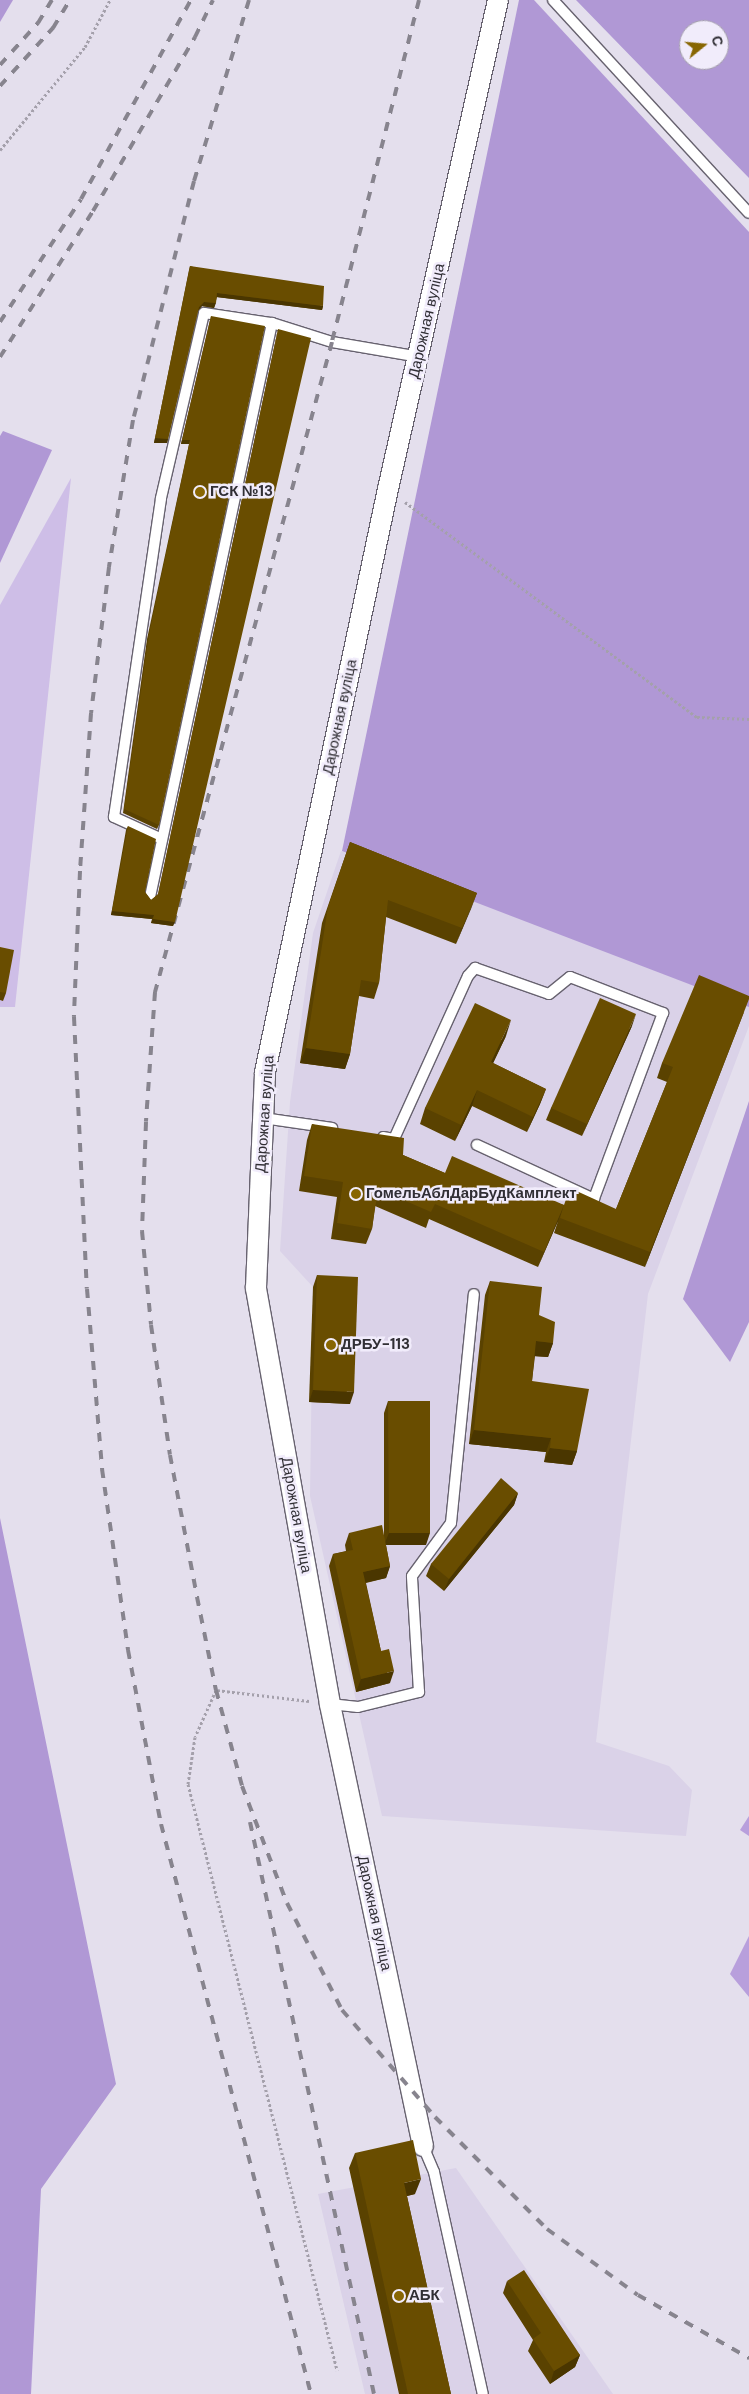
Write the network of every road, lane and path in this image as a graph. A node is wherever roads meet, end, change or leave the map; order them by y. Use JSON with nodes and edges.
{"nodes":[{"id":1,"x":110,"y":0,"type":"edge"},
{"id":2,"x":498,"y":0,"type":"edge"},
{"id":3,"x":552,"y":0,"type":"edge"},
{"id":4,"x":0,"y":150,"type":"edge"},
{"id":5,"x":749,"y":213,"type":"edge"},
{"id":6,"x":272,"y":323,"type":"junction"},
{"id":7,"x":420,"y":357,"type":"junction"},
{"id":8,"x":388,"y":489,"type":"junction"},
{"id":9,"x":749,"y":719,"type":"edge"},
{"id":10,"x":162,"y":839,"type":"junction"},
{"id":11,"x":150,"y":897,"type":"edge"},
{"id":12,"x":263,"y":1118,"type":"junction"},
{"id":13,"x":346,"y":1130,"type":"edge"},
{"id":14,"x":374,"y":1136,"type":"edge"},
{"id":15,"x":477,"y":1145,"type":"dead end"},
{"id":16,"x":474,"y":1294,"type":"dead end"},
{"id":17,"x":330,"y":1704,"type":"junction"},
{"id":18,"x":423,"y":2146,"type":"joint"},
{"id":19,"x":337,"y":2370,"type":"dead end"},
{"id":20,"x":483,"y":2394,"type":"edge"}],
"edges":[{"from":1,"to":4,"type":"path"},
{"from":2,"to":7,"type":"street","name":"Дарожная вуліца"},
{"from":3,"to":5,"type":"lane"},
{"from":6,"to":7,"type":"lane"},
{"from":6,"to":10,"type":"lane"},
{"from":6,"to":10,"type":"lane"},
{"from":7,"to":8,"type":"street","name":"Дарожная вуліца"},
{"from":8,"to":9,"type":"path"},
{"from":8,"to":12,"type":"street","name":"Дарожная вуліца"},
{"from":10,"to":11,"type":"lane"},
{"from":12,"to":13,"type":"lane"},
{"from":12,"to":17,"type":"street","name":"Дарожная вуліца"},
{"from":14,"to":15,"type":"lane"},
{"from":16,"to":17,"type":"lane"},
{"from":17,"to":18,"type":"street","name":"Дарожная вуліца"},
{"from":17,"to":19,"type":"path"},
{"from":18,"to":20,"type":"lane"}]}
